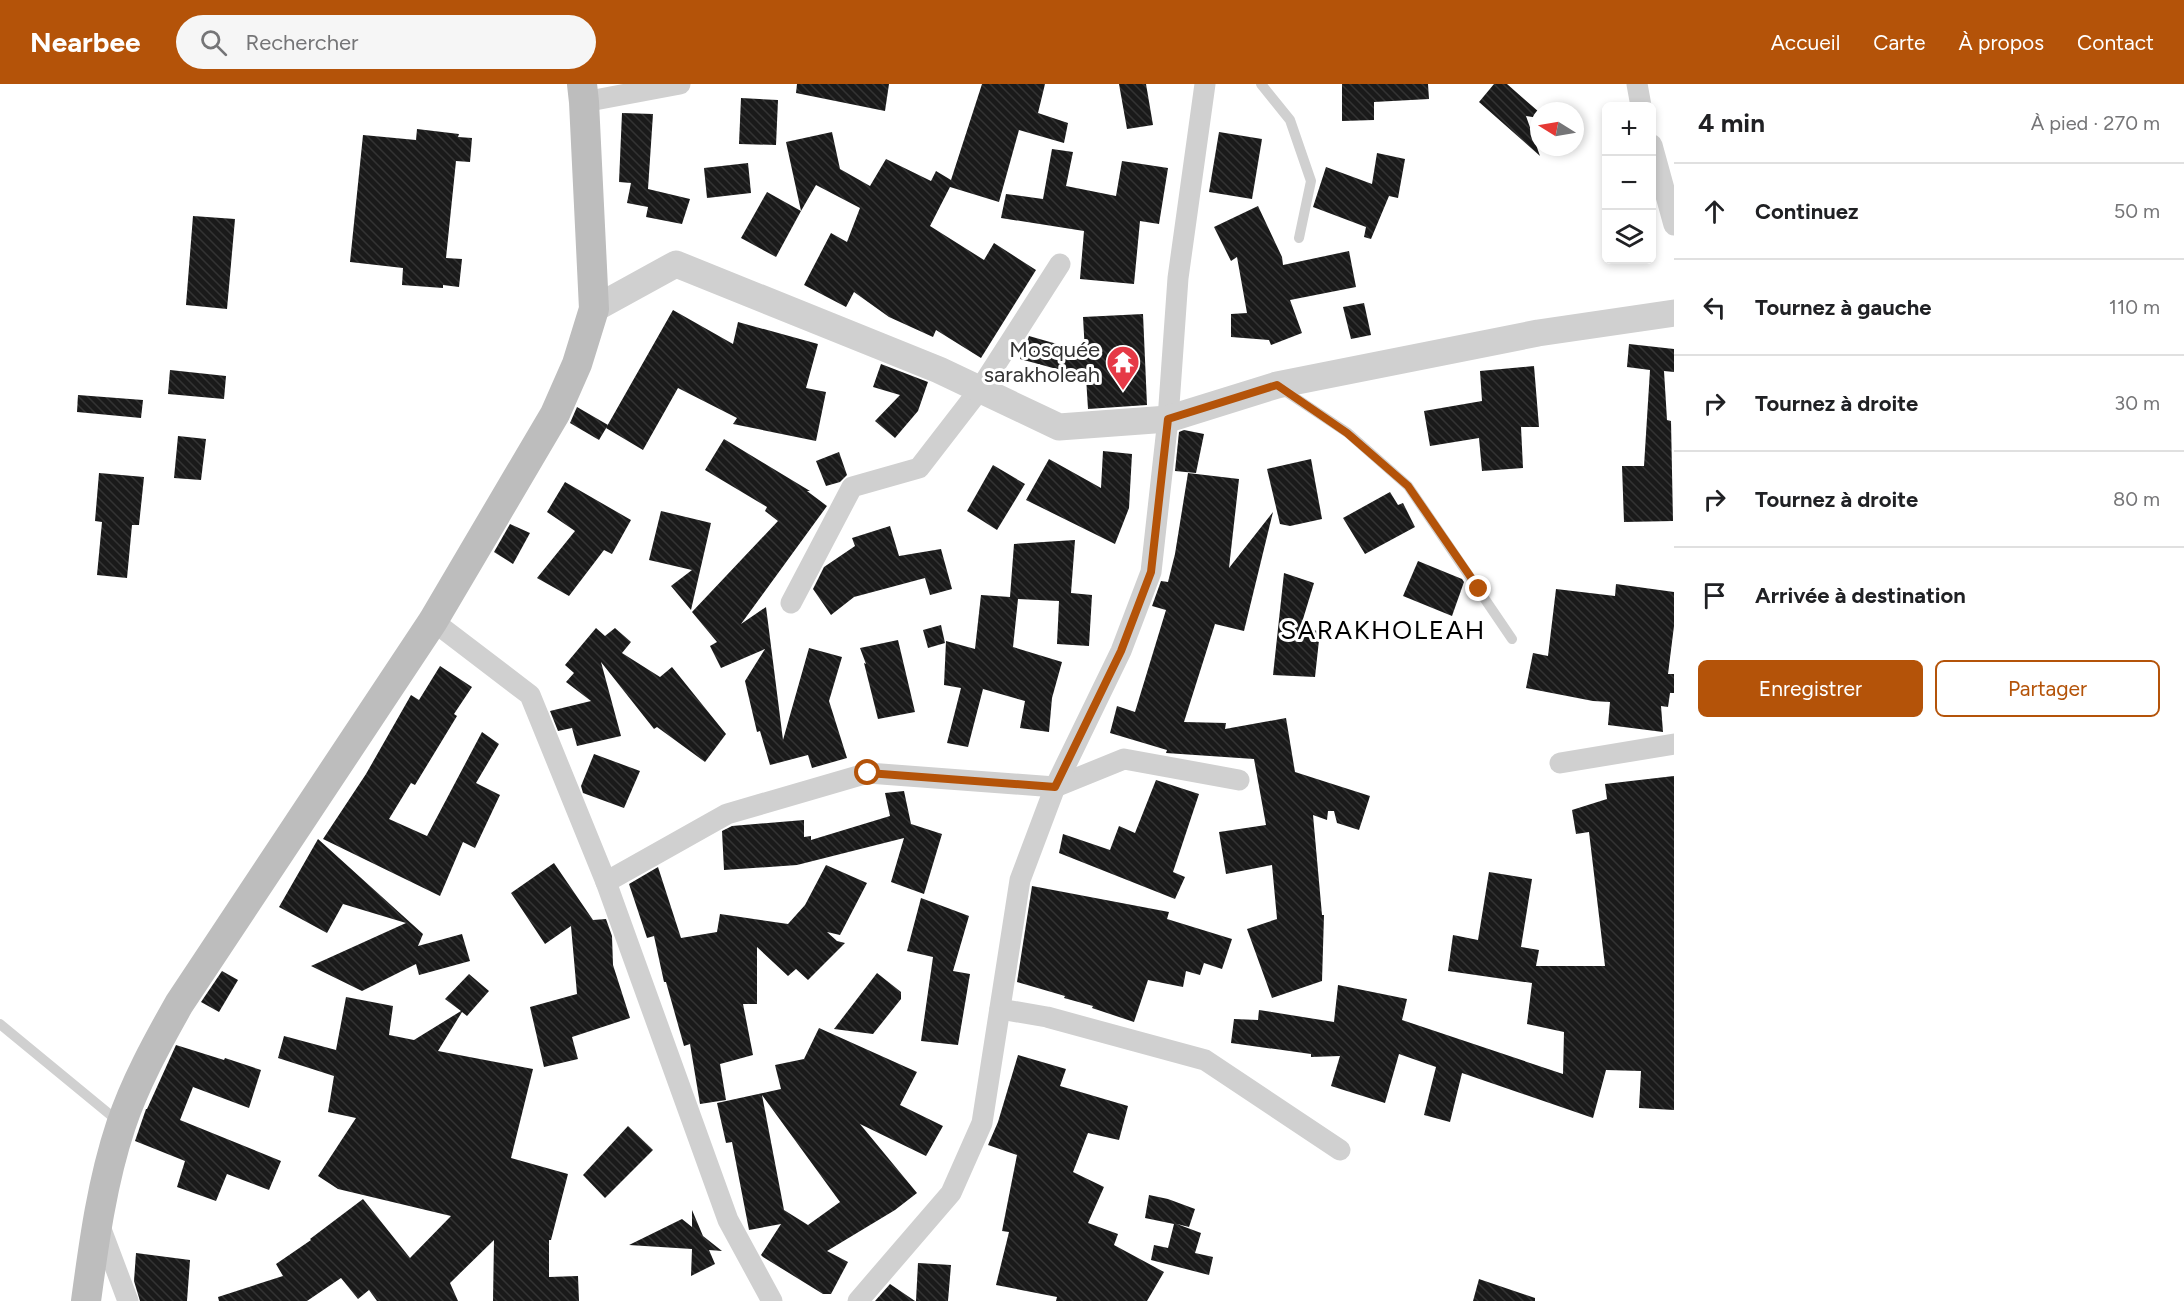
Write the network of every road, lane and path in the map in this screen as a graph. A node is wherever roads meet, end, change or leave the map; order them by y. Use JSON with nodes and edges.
{"nodes":[{"id":1,"x":680,"y":84,"type":"edge"},
{"id":2,"x":1205,"y":84,"type":"edge"},
{"id":3,"x":1261,"y":84,"type":"edge"},
{"id":4,"x":1637,"y":84,"type":"edge"},
{"id":5,"x":583,"y":93,"type":"edge"},
{"id":6,"x":1640,"y":102,"type":"edge"},
{"id":7,"x":1655,"y":156,"type":"edge"},
{"id":8,"x":1674,"y":225,"type":"edge"},
{"id":9,"x":1299,"y":238,"type":"dead end"},
{"id":10,"x":1060,"y":264,"type":"dead end"},
{"id":11,"x":594,"y":309,"type":"junction"},
{"id":12,"x":1674,"y":313,"type":"edge"},
{"id":13,"x":1277,"y":385,"type":"junction"},
{"id":14,"x":980,"y":389,"type":"junction"},
{"id":15,"x":1168,"y":419,"type":"junction"},
{"id":16,"x":791,"y":603,"type":"dead end"},
{"id":17,"x":433,"y":621,"type":"junction"},
{"id":18,"x":1512,"y":639,"type":"dead end"},
{"id":19,"x":1674,"y":744,"type":"edge"},
{"id":20,"x":1560,"y":763,"type":"dead end"},
{"id":21,"x":1239,"y":780,"type":"dead end"},
{"id":22,"x":1055,"y":787,"type":"junction"},
{"id":23,"x":606,"y":882,"type":"junction"},
{"id":24,"x":1000,"y":1009,"type":"junction"},
{"id":25,"x":0,"y":1024,"type":"edge"},
{"id":26,"x":121,"y":1124,"type":"junction"},
{"id":27,"x":1340,"y":1150,"type":"dead end"},
{"id":28,"x":97,"y":1221,"type":"junction"},
{"id":29,"x":86,"y":1301,"type":"edge"},
{"id":30,"x":128,"y":1301,"type":"edge"},
{"id":31,"x":772,"y":1301,"type":"edge"},
{"id":32,"x":858,"y":1301,"type":"edge"}],
"edges":[{"from":1,"to":5,"type":"street"},
{"from":2,"to":15,"type":"street"},
{"from":3,"to":9,"type":"lane"},
{"from":4,"to":6,"type":"street"},
{"from":5,"to":11,"type":"main road"},
{"from":7,"to":8,"type":"street"},
{"from":10,"to":14,"type":"street"},
{"from":11,"to":14,"type":"street"},
{"from":11,"to":17,"type":"main road"},
{"from":12,"to":13,"type":"street"},
{"from":13,"to":15,"type":"street"},
{"from":13,"to":18,"type":"lane"},
{"from":14,"to":15,"type":"street"},
{"from":14,"to":16,"type":"street"},
{"from":15,"to":22,"type":"street"},
{"from":17,"to":23,"type":"street"},
{"from":17,"to":26,"type":"main road"},
{"from":19,"to":20,"type":"street"},
{"from":21,"to":22,"type":"street"},
{"from":22,"to":23,"type":"street"},
{"from":22,"to":24,"type":"street"},
{"from":23,"to":31,"type":"street"},
{"from":24,"to":27,"type":"street"},
{"from":24,"to":32,"type":"street"},
{"from":25,"to":26,"type":"lane"},
{"from":26,"to":28,"type":"main road"},
{"from":28,"to":29,"type":"main road"},
{"from":28,"to":30,"type":"street"}]}
